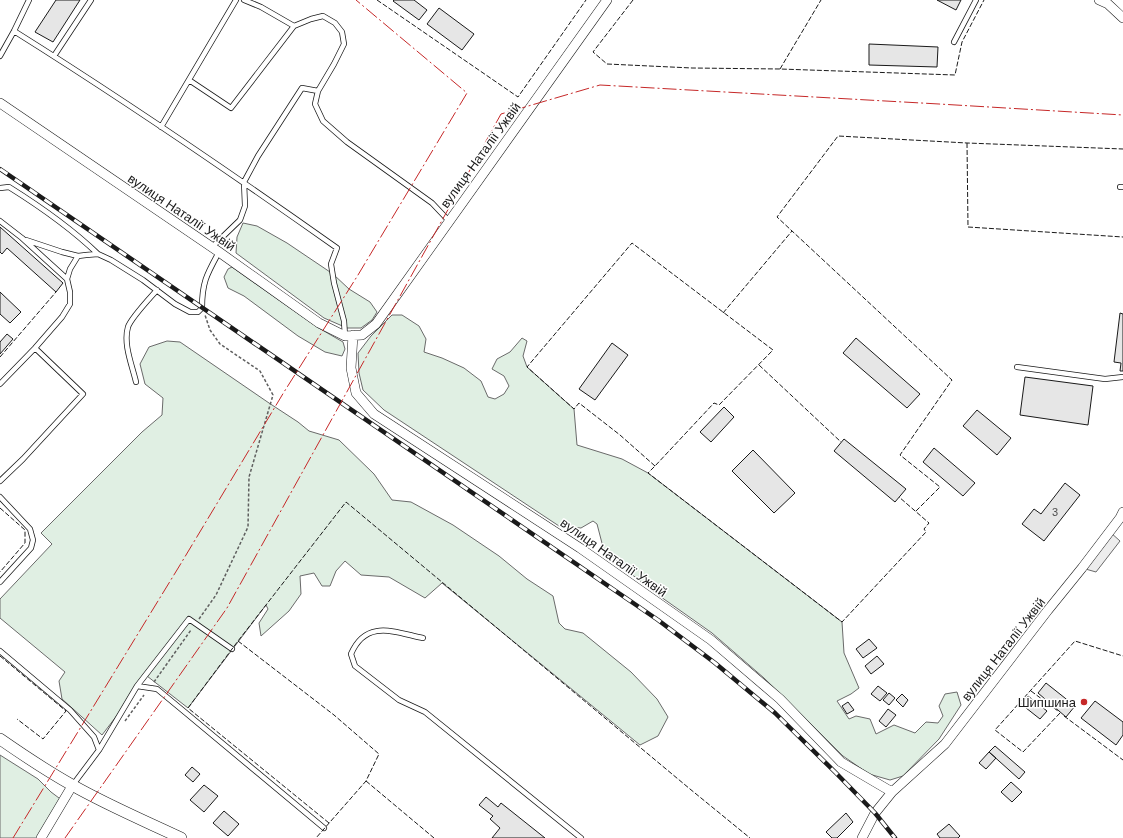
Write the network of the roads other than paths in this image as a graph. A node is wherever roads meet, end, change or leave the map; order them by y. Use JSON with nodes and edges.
{"nodes":[{"id":1,"x":28,"y":0,"type":"edge"},
{"id":2,"x":91,"y":0,"type":"edge"},
{"id":3,"x":236,"y":0,"type":"edge"},
{"id":4,"x":244,"y":0,"type":"edge"},
{"id":5,"x":607,"y":0,"type":"edge"},
{"id":6,"x":976,"y":0,"type":"edge"},
{"id":7,"x":1099,"y":0,"type":"edge"},
{"id":8,"x":1109,"y":2,"type":"edge"},
{"id":9,"x":1123,"y":18,"type":"edge"},
{"id":10,"x":294,"y":26,"type":"junction"},
{"id":11,"x":14,"y":31,"type":"junction"},
{"id":12,"x":954,"y":42,"type":"dead end"},
{"id":13,"x":0,"y":56,"type":"edge"},
{"id":14,"x":54,"y":56,"type":"junction"},
{"id":15,"x":189,"y":80,"type":"junction"},
{"id":16,"x":318,"y":91,"type":"junction"},
{"id":17,"x":0,"y":103,"type":"edge"},
{"id":18,"x":161,"y":127,"type":"junction"},
{"id":19,"x":244,"y":182,"type":"junction"},
{"id":20,"x":0,"y":188,"type":"edge"},
{"id":21,"x":0,"y":221,"type":"edge"},
{"id":22,"x":449,"y":221,"type":"junction"},
{"id":23,"x":22,"y":238,"type":"junction"},
{"id":24,"x":215,"y":250,"type":"junction"},
{"id":25,"x":98,"y":254,"type":"junction"},
{"id":26,"x":78,"y":256,"type":"junction"},
{"id":27,"x":67,"y":279,"type":"junction"},
{"id":28,"x":157,"y":290,"type":"junction"},
{"id":29,"x":349,"y":336,"type":"junction"},
{"id":30,"x":35,"y":348,"type":"junction"},
{"id":31,"x":1017,"y":367,"type":"dead end"},
{"id":32,"x":1123,"y":377,"type":"edge"},
{"id":33,"x":136,"y":382,"type":"dead end"},
{"id":34,"x":0,"y":384,"type":"edge"},
{"id":35,"x":0,"y":481,"type":"edge"},
{"id":36,"x":0,"y":497,"type":"edge"},
{"id":37,"x":1123,"y":512,"type":"edge"},
{"id":38,"x":0,"y":582,"type":"edge"},
{"id":39,"x":423,"y":638,"type":"dead end"},
{"id":40,"x":232,"y":649,"type":"dead end"},
{"id":41,"x":0,"y":651,"type":"edge"},
{"id":42,"x":137,"y":686,"type":"junction"},
{"id":43,"x":0,"y":739,"type":"edge"},
{"id":44,"x":99,"y":750,"type":"junction"},
{"id":45,"x":72,"y":786,"type":"junction"},
{"id":46,"x":892,"y":792,"type":"junction"},
{"id":47,"x":324,"y":828,"type":"dead end"},
{"id":48,"x":41,"y":838,"type":"edge"},
{"id":49,"x":181,"y":838,"type":"edge"},
{"id":50,"x":581,"y":838,"type":"edge"},
{"id":51,"x":862,"y":838,"type":"edge"}],
"edges":[{"from":1,"to":11,"type":"lane"},
{"from":2,"to":14,"type":"lane"},
{"from":3,"to":15,"type":"lane"},
{"from":4,"to":10,"type":"lane"},
{"from":5,"to":22,"type":"street","name":"вулиця Наталії Ужвій"},
{"from":6,"to":12,"type":"lane"},
{"from":7,"to":8,"type":"street"},
{"from":8,"to":9,"type":"street"},
{"from":10,"to":15,"type":"lane"},
{"from":10,"to":16,"type":"lane"},
{"from":11,"to":13,"type":"lane"},
{"from":11,"to":14,"type":"lane"},
{"from":14,"to":18,"type":"lane"},
{"from":15,"to":18,"type":"lane"},
{"from":16,"to":19,"type":"lane"},
{"from":16,"to":22,"type":"lane"},
{"from":17,"to":24,"type":"street","name":"вулиця Наталії Ужвій"},
{"from":18,"to":19,"type":"lane"},
{"from":19,"to":24,"type":"lane"},
{"from":19,"to":29,"type":"lane"},
{"from":20,"to":25,"type":"lane"},
{"from":21,"to":23,"type":"lane"},
{"from":22,"to":29,"type":"street","name":"вулиця Наталії Ужвій"},
{"from":23,"to":26,"type":"lane"},
{"from":23,"to":27,"type":"lane"},
{"from":24,"to":28,"type":"lane"},
{"from":24,"to":29,"type":"street","name":"вулиця Наталії Ужвій"},
{"from":25,"to":26,"type":"lane"},
{"from":25,"to":28,"type":"lane"},
{"from":26,"to":27,"type":"lane"},
{"from":27,"to":30,"type":"lane"},
{"from":28,"to":33,"type":"lane"},
{"from":29,"to":46,"type":"street","name":"вулиця Наталії Ужвій"},
{"from":30,"to":34,"type":"lane"},
{"from":30,"to":35,"type":"lane"},
{"from":31,"to":32,"type":"lane"},
{"from":36,"to":38,"type":"lane"},
{"from":37,"to":46,"type":"street","name":"вулиця Наталії Ужвій"},
{"from":39,"to":50,"type":"lane"},
{"from":40,"to":42,"type":"lane"},
{"from":41,"to":44,"type":"lane"},
{"from":42,"to":44,"type":"lane"},
{"from":42,"to":47,"type":"lane"},
{"from":43,"to":45,"type":"street"},
{"from":44,"to":45,"type":"lane"},
{"from":45,"to":48,"type":"street"},
{"from":45,"to":49,"type":"street"},
{"from":46,"to":51,"type":"street","name":"вулиця Наталії Ужвій"}]}
